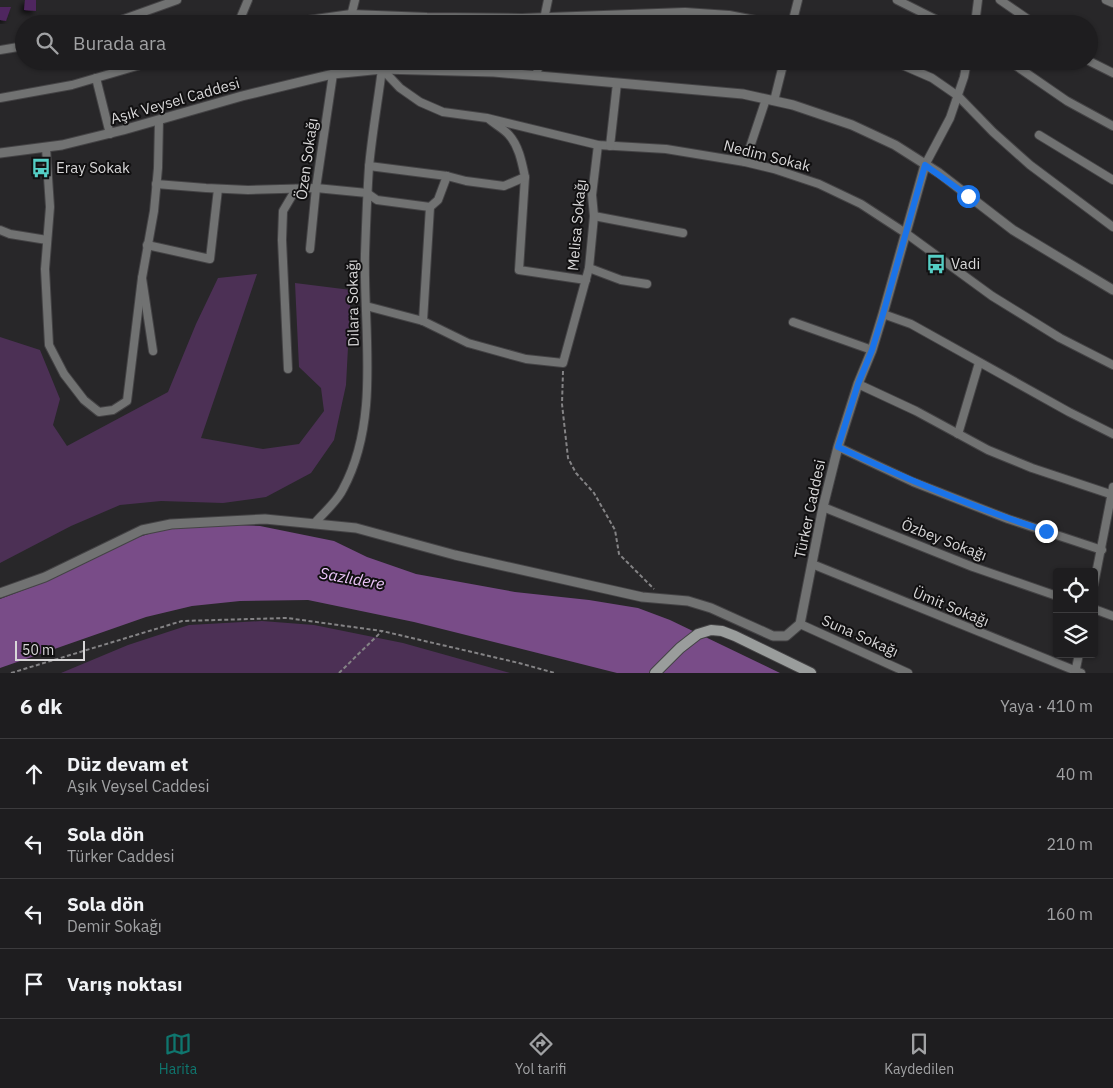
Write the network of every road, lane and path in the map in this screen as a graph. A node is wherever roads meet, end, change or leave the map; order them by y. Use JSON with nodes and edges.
{"nodes":[{"id":1,"x":177,"y":0,"type":"edge"},
{"id":2,"x":248,"y":0,"type":"edge"},
{"id":3,"x":355,"y":0,"type":"edge"},
{"id":4,"x":548,"y":0,"type":"edge"},
{"id":5,"x":798,"y":0,"type":"edge"},
{"id":6,"x":897,"y":0,"type":"edge"},
{"id":7,"x":978,"y":0,"type":"edge"},
{"id":8,"x":1000,"y":0,"type":"edge"},
{"id":9,"x":1106,"y":0,"type":"edge"},
{"id":10,"x":1113,"y":3,"type":"edge"},
{"id":11,"x":351,"y":14,"type":"junction"},
{"id":12,"x":135,"y":15,"type":"edge"},
{"id":13,"x":242,"y":15,"type":"edge"},
{"id":14,"x":344,"y":15,"type":"edge"},
{"id":15,"x":376,"y":15,"type":"edge"},
{"id":16,"x":545,"y":15,"type":"edge"},
{"id":17,"x":638,"y":15,"type":"edge"},
{"id":18,"x":729,"y":15,"type":"edge"},
{"id":19,"x":794,"y":15,"type":"edge"},
{"id":20,"x":927,"y":15,"type":"edge"},
{"id":21,"x":976,"y":15,"type":"edge"},
{"id":22,"x":1022,"y":15,"type":"edge"},
{"id":23,"x":15,"y":48,"type":"edge"},
{"id":24,"x":0,"y":50,"type":"edge"},
{"id":25,"x":1098,"y":65,"type":"edge"},
{"id":26,"x":123,"y":70,"type":"edge"},
{"id":27,"x":338,"y":70,"type":"edge"},
{"id":28,"x":371,"y":70,"type":"edge"},
{"id":29,"x":382,"y":70,"type":"edge"},
{"id":30,"x":383,"y":70,"type":"edge"},
{"id":31,"x":419,"y":70,"type":"edge"},
{"id":32,"x":538,"y":70,"type":"edge"},
{"id":33,"x":781,"y":70,"type":"edge"},
{"id":34,"x":914,"y":70,"type":"edge"},
{"id":35,"x":965,"y":70,"type":"edge"},
{"id":36,"x":1022,"y":70,"type":"edge"},
{"id":37,"x":1113,"y":72,"type":"edge"},
{"id":38,"x":337,"y":73,"type":"junction"},
{"id":39,"x":536,"y":76,"type":"junction"},
{"id":40,"x":96,"y":78,"type":"junction"},
{"id":41,"x":616,"y":83,"type":"junction"},
{"id":42,"x":958,"y":96,"type":"junction"},
{"id":43,"x":0,"y":98,"type":"edge"},
{"id":44,"x":770,"y":100,"type":"junction"},
{"id":45,"x":487,"y":118,"type":"junction"},
{"id":46,"x":159,"y":120,"type":"junction"},
{"id":47,"x":1113,"y":126,"type":"edge"},
{"id":48,"x":110,"y":134,"type":"junction"},
{"id":49,"x":1039,"y":135,"type":"dead end"},
{"id":50,"x":598,"y":145,"type":"junction"},
{"id":51,"x":610,"y":146,"type":"junction"},
{"id":52,"x":46,"y":148,"type":"junction"},
{"id":53,"x":0,"y":153,"type":"edge"},
{"id":54,"x":745,"y":162,"type":"junction"},
{"id":55,"x":925,"y":165,"type":"junction"},
{"id":56,"x":369,"y":166,"type":"junction"},
{"id":57,"x":447,"y":176,"type":"junction"},
{"id":58,"x":525,"y":177,"type":"junction"},
{"id":59,"x":1113,"y":180,"type":"edge"},
{"id":60,"x":156,"y":184,"type":"junction"},
{"id":61,"x":316,"y":188,"type":"junction"},
{"id":62,"x":218,"y":189,"type":"junction"},
{"id":63,"x":296,"y":189,"type":"junction"},
{"id":64,"x":367,"y":192,"type":"junction"},
{"id":65,"x":430,"y":207,"type":"junction"},
{"id":66,"x":594,"y":216,"type":"junction"},
{"id":67,"x":1113,"y":227,"type":"edge"},
{"id":68,"x":0,"y":230,"type":"edge"},
{"id":69,"x":682,"y":233,"type":"dead end"},
{"id":70,"x":907,"y":234,"type":"junction"},
{"id":71,"x":47,"y":240,"type":"junction"},
{"id":72,"x":148,"y":245,"type":"junction"},
{"id":73,"x":310,"y":249,"type":"dead end"},
{"id":74,"x":589,"y":268,"type":"junction"},
{"id":75,"x":142,"y":278,"type":"junction"},
{"id":76,"x":586,"y":280,"type":"junction"},
{"id":77,"x":647,"y":284,"type":"dead end"},
{"id":78,"x":1113,"y":290,"type":"edge"},
{"id":79,"x":366,"y":306,"type":"junction"},
{"id":80,"x":883,"y":314,"type":"junction"},
{"id":81,"x":423,"y":321,"type":"junction"},
{"id":82,"x":792,"y":322,"type":"dead end"},
{"id":83,"x":872,"y":350,"type":"junction"},
{"id":84,"x":153,"y":351,"type":"dead end"},
{"id":85,"x":979,"y":362,"type":"junction"},
{"id":86,"x":563,"y":363,"type":"junction"},
{"id":87,"x":1113,"y":365,"type":"edge"},
{"id":88,"x":288,"y":369,"type":"dead end"},
{"id":89,"x":858,"y":384,"type":"junction"},
{"id":90,"x":958,"y":434,"type":"junction"},
{"id":91,"x":1113,"y":434,"type":"edge"},
{"id":92,"x":838,"y":447,"type":"junction"},
{"id":93,"x":1113,"y":492,"type":"edge"},
{"id":94,"x":823,"y":506,"type":"junction"},
{"id":95,"x":314,"y":524,"type":"junction"},
{"id":96,"x":1102,"y":550,"type":"junction"},
{"id":97,"x":812,"y":564,"type":"junction"},
{"id":98,"x":1098,"y":568,"type":"edge"},
{"id":99,"x":0,"y":593,"type":"edge"},
{"id":100,"x":1053,"y":595,"type":"edge"},
{"id":101,"x":664,"y":598,"type":"junction"},
{"id":102,"x":1098,"y":610,"type":"edge"},
{"id":103,"x":1113,"y":616,"type":"edge"},
{"id":104,"x":800,"y":624,"type":"junction"},
{"id":105,"x":382,"y":631,"type":"junction"},
{"id":106,"x":1079,"y":658,"type":"edge"},
{"id":107,"x":1077,"y":672,"type":"edge"},
{"id":108,"x":12,"y":673,"type":"edge"},
{"id":109,"x":339,"y":673,"type":"edge"},
{"id":110,"x":555,"y":673,"type":"edge"},
{"id":111,"x":655,"y":673,"type":"edge"},
{"id":112,"x":811,"y":673,"type":"edge"},
{"id":113,"x":908,"y":673,"type":"edge"}],
"edges":[{"from":1,"to":12,"type":"street"},
{"from":2,"to":13,"type":"street"},
{"from":3,"to":11,"type":"street"},
{"from":4,"to":16,"type":"street"},
{"from":5,"to":19,"type":"street"},
{"from":6,"to":20,"type":"street"},
{"from":7,"to":21,"type":"street"},
{"from":8,"to":22,"type":"street"},
{"from":9,"to":10,"type":"street"},
{"from":11,"to":14,"type":"street"},
{"from":11,"to":15,"type":"street"},
{"from":17,"to":18,"type":"street"},
{"from":23,"to":24,"type":"street"},
{"from":25,"to":37,"type":"street"},
{"from":26,"to":40,"type":"street"},
{"from":27,"to":38,"type":"street","name":"Özen Sokağı"},
{"from":28,"to":38,"type":"street","name":"Aşık Veysel Caddesi"},
{"from":29,"to":56,"type":"street","name":"Dilara Sokağı"},
{"from":30,"to":45,"type":"street","name":"Nedim Sokak"},
{"from":31,"to":39,"type":"street","name":"Aşık Veysel Caddesi"},
{"from":32,"to":39,"type":"street"},
{"from":33,"to":44,"type":"street"},
{"from":34,"to":42,"type":"street"},
{"from":35,"to":42,"type":"street","name":"Türker Caddesi"},
{"from":36,"to":47,"type":"street"},
{"from":38,"to":46,"type":"street","name":"Aşık Veysel Caddesi"},
{"from":38,"to":61,"type":"street","name":"Özen Sokağı"},
{"from":39,"to":41,"type":"street","name":"Aşık Veysel Caddesi"},
{"from":40,"to":43,"type":"street"},
{"from":40,"to":48,"type":"street"},
{"from":41,"to":44,"type":"street","name":"Aşık Veysel Caddesi"},
{"from":41,"to":51,"type":"street"},
{"from":42,"to":55,"type":"street","name":"Türker Caddesi"},
{"from":42,"to":67,"type":"street"},
{"from":44,"to":54,"type":"street"},
{"from":44,"to":55,"type":"street","name":"Aşık Veysel Caddesi"},
{"from":45,"to":50,"type":"street","name":"Nedim Sokak"},
{"from":45,"to":58,"type":"street"},
{"from":46,"to":48,"type":"street","name":"Aşık Veysel Caddesi"},
{"from":46,"to":60,"type":"street"},
{"from":48,"to":52,"type":"street","name":"Aşık Veysel Caddesi"},
{"from":49,"to":59,"type":"street"},
{"from":50,"to":51,"type":"street","name":"Nedim Sokak"},
{"from":50,"to":66,"type":"street","name":"Melisa Sokağı"},
{"from":51,"to":54,"type":"street","name":"Nedim Sokak"},
{"from":52,"to":53,"type":"street","name":"Aşık Veysel Caddesi"},
{"from":52,"to":71,"type":"street"},
{"from":54,"to":70,"type":"street","name":"Nedim Sokak"},
{"from":55,"to":70,"type":"street","name":"Türker Caddesi"},
{"from":55,"to":78,"type":"street","name":"Aşık Veysel Caddesi"},
{"from":56,"to":57,"type":"street"},
{"from":56,"to":64,"type":"street","name":"Dilara Sokağı"},
{"from":57,"to":58,"type":"street"},
{"from":57,"to":65,"type":"street"},
{"from":58,"to":76,"type":"street"},
{"from":60,"to":62,"type":"street"},
{"from":60,"to":72,"type":"street"},
{"from":61,"to":63,"type":"street"},
{"from":61,"to":64,"type":"street"},
{"from":61,"to":73,"type":"street","name":"Özen Sokağı"},
{"from":62,"to":63,"type":"street"},
{"from":62,"to":72,"type":"street"},
{"from":63,"to":88,"type":"street"},
{"from":64,"to":65,"type":"street"},
{"from":64,"to":79,"type":"street","name":"Dilara Sokağı"},
{"from":65,"to":81,"type":"street"},
{"from":66,"to":69,"type":"street"},
{"from":66,"to":74,"type":"street","name":"Melisa Sokağı"},
{"from":68,"to":71,"type":"street"},
{"from":70,"to":80,"type":"street","name":"Türker Caddesi"},
{"from":70,"to":87,"type":"street","name":"Nedim Sokak"},
{"from":71,"to":75,"type":"street"},
{"from":72,"to":75,"type":"street"},
{"from":74,"to":76,"type":"street","name":"Melisa Sokağı"},
{"from":74,"to":77,"type":"street"},
{"from":75,"to":84,"type":"street"},
{"from":76,"to":86,"type":"street","name":"Melisa Sokağı"},
{"from":79,"to":81,"type":"street"},
{"from":79,"to":95,"type":"street","name":"Dilara Sokağı"},
{"from":80,"to":83,"type":"street","name":"Türker Caddesi"},
{"from":80,"to":85,"type":"street"},
{"from":81,"to":86,"type":"street"},
{"from":82,"to":83,"type":"street"},
{"from":83,"to":89,"type":"street","name":"Türker Caddesi"},
{"from":85,"to":90,"type":"street"},
{"from":85,"to":91,"type":"street"},
{"from":86,"to":101,"type":"path"},
{"from":89,"to":90,"type":"street"},
{"from":89,"to":92,"type":"street","name":"Türker Caddesi"},
{"from":90,"to":93,"type":"street"},
{"from":92,"to":94,"type":"street","name":"Türker Caddesi"},
{"from":92,"to":96,"type":"street"},
{"from":93,"to":96,"type":"street"},
{"from":94,"to":97,"type":"street","name":"Türker Caddesi"},
{"from":94,"to":100,"type":"street","name":"Özbey Sokağı"},
{"from":95,"to":99,"type":"street"},
{"from":95,"to":101,"type":"street"},
{"from":96,"to":98,"type":"street"},
{"from":97,"to":104,"type":"street","name":"Türker Caddesi"},
{"from":97,"to":107,"type":"street","name":"Ümit Sokağı"},
{"from":101,"to":104,"type":"street"},
{"from":102,"to":103,"type":"street"},
{"from":104,"to":113,"type":"street","name":"Suna Sokağı"},
{"from":105,"to":108,"type":"path"},
{"from":105,"to":109,"type":"path"},
{"from":105,"to":110,"type":"path"},
{"from":106,"to":107,"type":"street"},
{"from":111,"to":112,"type":"main road"}]}
